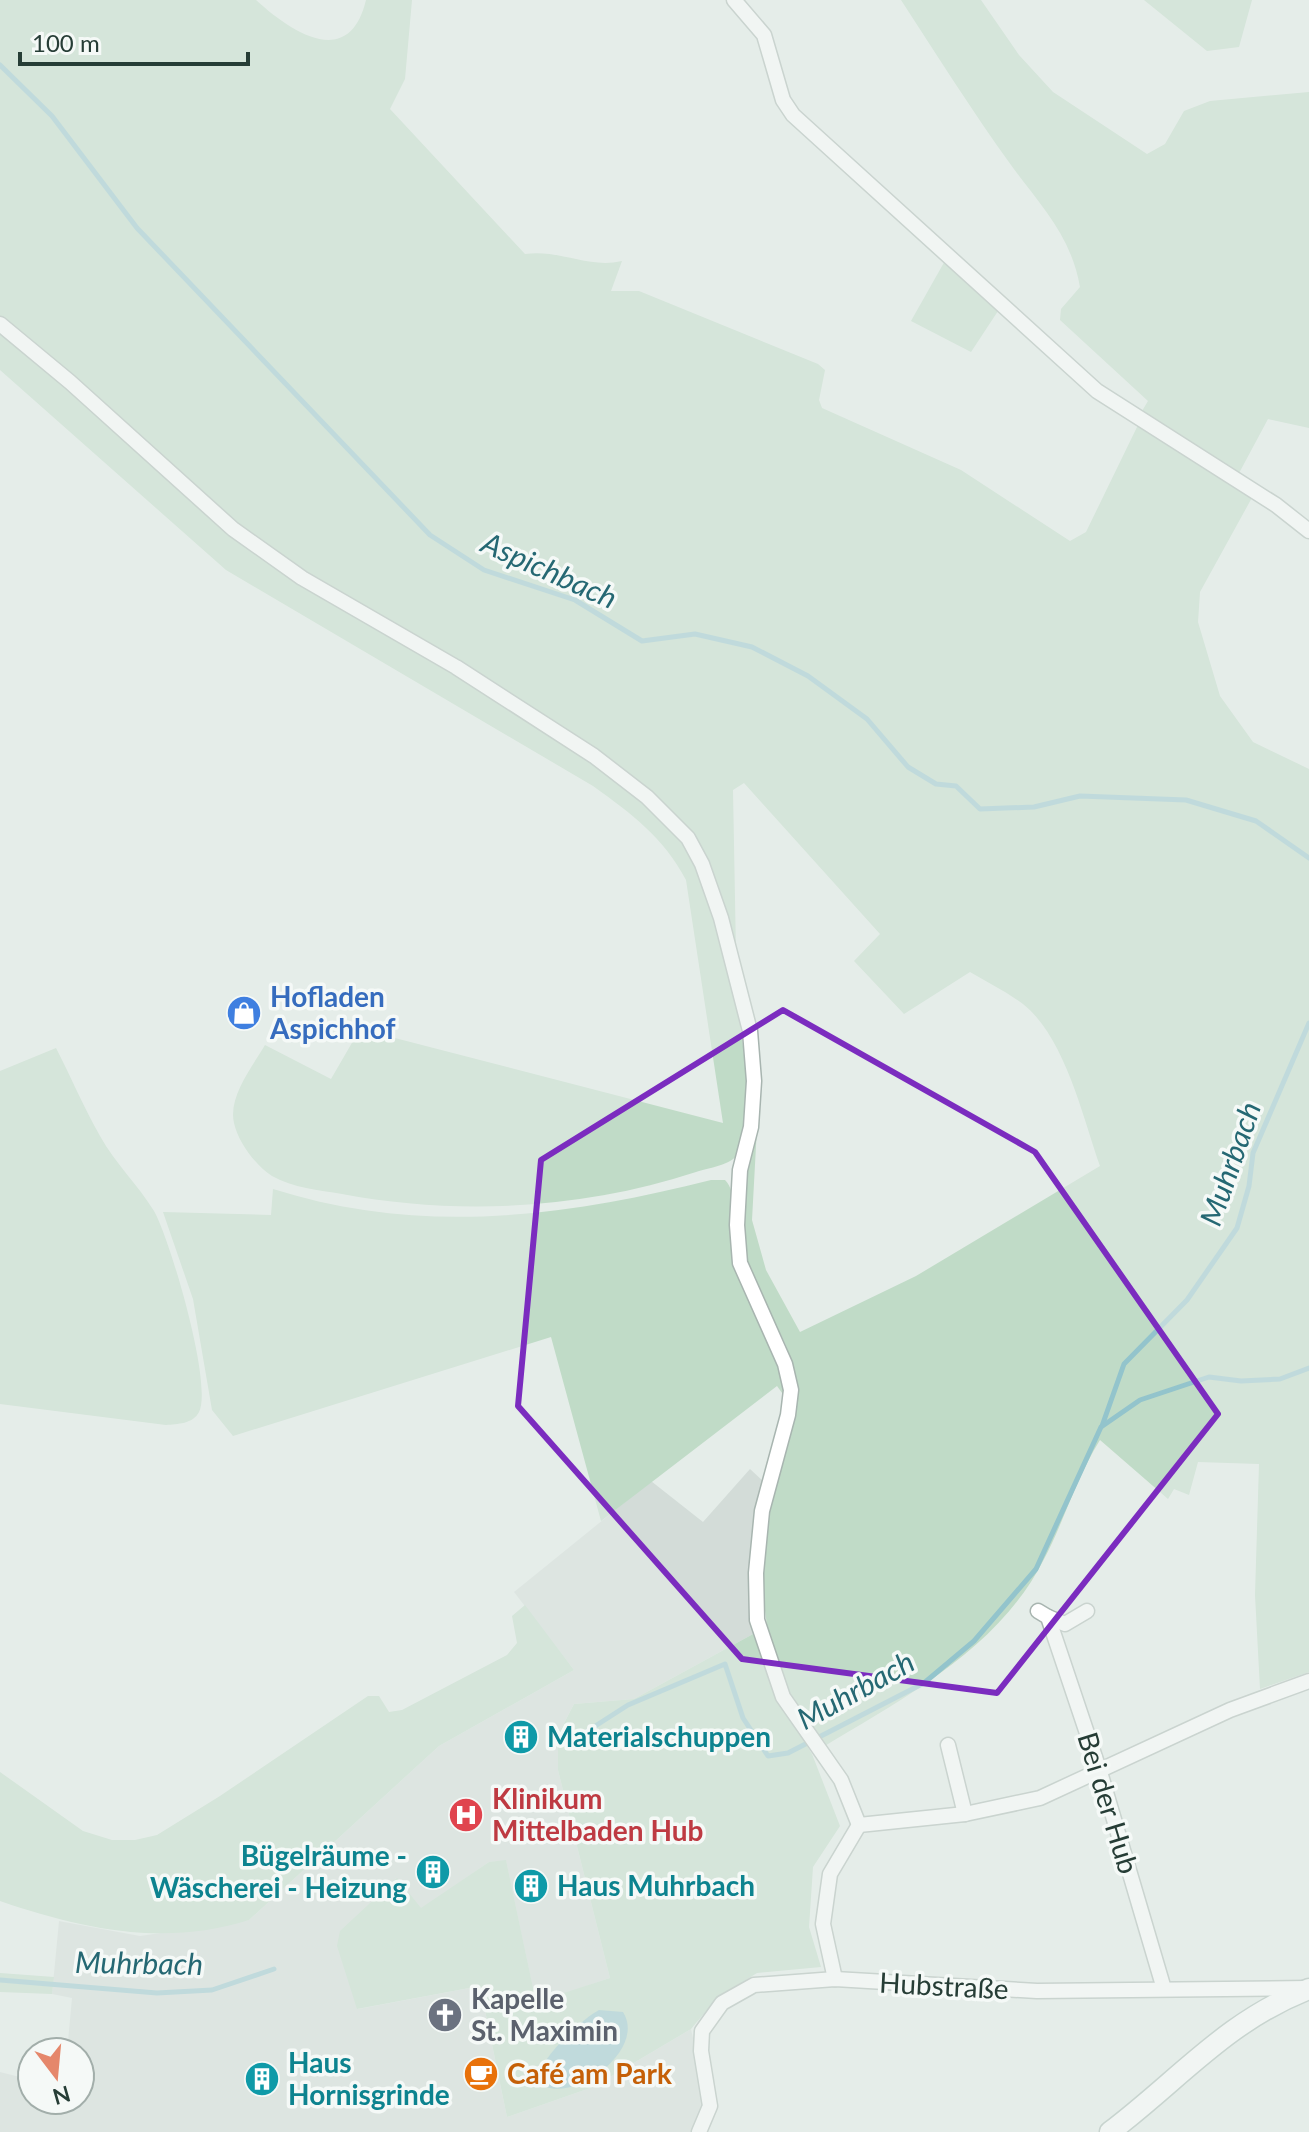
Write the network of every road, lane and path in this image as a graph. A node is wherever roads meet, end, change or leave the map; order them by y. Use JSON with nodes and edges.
{"nodes":[{"id":1,"x":734,"y":0,"type":"edge"},
{"id":2,"x":0,"y":324,"type":"edge"},
{"id":3,"x":1309,"y":531,"type":"edge"},
{"id":4,"x":1087,"y":1611,"type":"dead end"},
{"id":5,"x":1309,"y":1681,"type":"edge"},
{"id":6,"x":948,"y":1745,"type":"dead end"},
{"id":7,"x":1100,"y":1772,"type":"junction"},
{"id":8,"x":965,"y":1814,"type":"junction"},
{"id":9,"x":859,"y":1825,"type":"junction"},
{"id":10,"x":835,"y":1979,"type":"junction"},
{"id":11,"x":1309,"y":1988,"type":"edge"},
{"id":12,"x":1164,"y":1989,"type":"junction"},
{"id":13,"x":699,"y":2132,"type":"edge"},
{"id":14,"x":1110,"y":2132,"type":"edge"}],
"edges":[{"from":1,"to":3,"type":"street"},
{"from":2,"to":9,"type":"street"},
{"from":4,"to":7,"type":"street","name":"Bei der Hub"},
{"from":5,"to":7,"type":"street"},
{"from":6,"to":8,"type":"street"},
{"from":7,"to":8,"type":"street"},
{"from":7,"to":12,"type":"street","name":"Bei der Hub"},
{"from":8,"to":9,"type":"street"},
{"from":9,"to":10,"type":"street"},
{"from":10,"to":12,"type":"street","name":"Hubstraße"},
{"from":10,"to":13,"type":"street","name":"Hubstraße"},
{"from":11,"to":12,"type":"street","name":"Hubstraße"},
{"from":11,"to":14,"type":"main road"}]}
